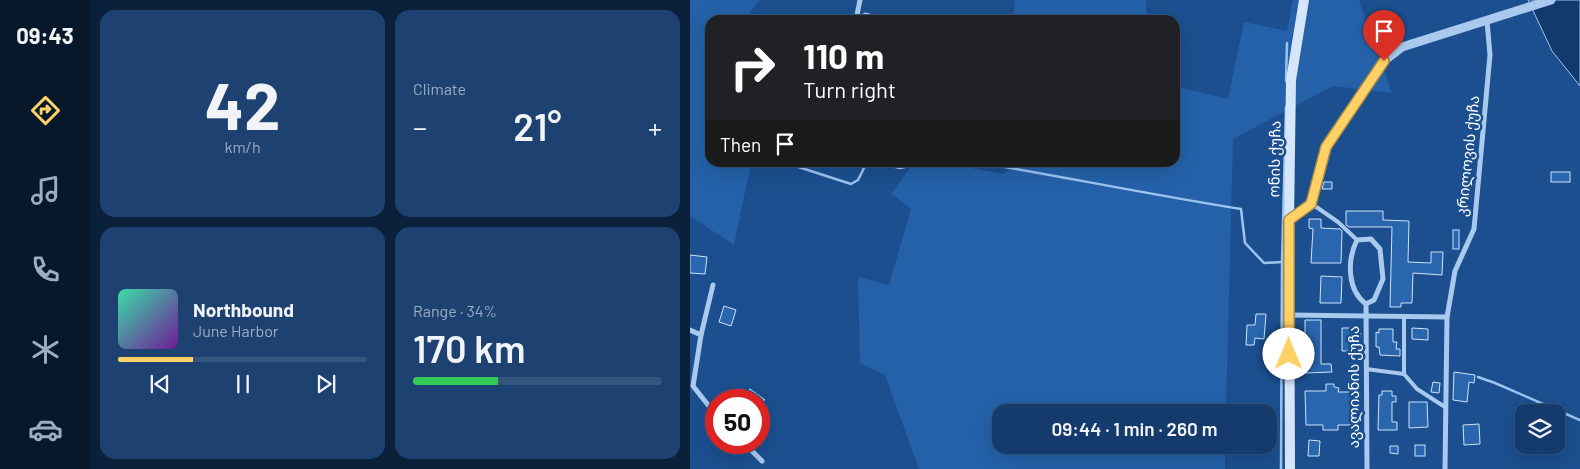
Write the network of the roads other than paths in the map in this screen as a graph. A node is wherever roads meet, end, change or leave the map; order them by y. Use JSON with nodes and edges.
{"nodes":[{"id":1,"x":860,"y":0,"type":"edge"},
{"id":2,"x":1304,"y":0,"type":"edge"},
{"id":3,"x":1551,"y":0,"type":"edge"},
{"id":4,"x":857,"y":15,"type":"edge"},
{"id":5,"x":1487,"y":21,"type":"junction"},
{"id":6,"x":1311,"y":204,"type":"junction"},
{"id":7,"x":1289,"y":220,"type":"junction"},
{"id":8,"x":1357,"y":240,"type":"junction"},
{"id":9,"x":713,"y":285,"type":"dead end"},
{"id":10,"x":1366,"y":304,"type":"junction"},
{"id":11,"x":1289,"y":315,"type":"junction"},
{"id":12,"x":1366,"y":317,"type":"junction"},
{"id":13,"x":1404,"y":317,"type":"junction"},
{"id":14,"x":1447,"y":317,"type":"junction"},
{"id":15,"x":690,"y":330,"type":"edge"},
{"id":16,"x":701,"y":335,"type":"junction"},
{"id":17,"x":1366,"y":369,"type":"junction"},
{"id":18,"x":1404,"y":374,"type":"junction"},
{"id":19,"x":705,"y":401,"type":"edge"},
{"id":20,"x":1446,"y":407,"type":"junction"},
{"id":21,"x":755,"y":454,"type":"edge"},
{"id":22,"x":762,"y":461,"type":"dead end"},
{"id":23,"x":1290,"y":469,"type":"edge"},
{"id":24,"x":1367,"y":469,"type":"edge"},
{"id":25,"x":1445,"y":469,"type":"edge"}],
"edges":[{"from":1,"to":4,"type":"street"},
{"from":2,"to":7,"type":"main road","name":"ონის ქუჩა"},
{"from":3,"to":5,"type":"street"},
{"from":5,"to":6,"type":"street"},
{"from":5,"to":14,"type":"street","name":"კრილოვის ქუჩა"},
{"from":6,"to":7,"type":"street"},
{"from":6,"to":8,"type":"lane"},
{"from":7,"to":11,"type":"main road","name":"ონის ქუჩა"},
{"from":8,"to":10,"type":"street","name":"ავალიანის ქუჩა"},
{"from":8,"to":10,"type":"street","name":"ავალიანის ქუჩა"},
{"from":9,"to":16,"type":"street"},
{"from":10,"to":12,"type":"street","name":"ავალიანის ქუჩა"},
{"from":11,"to":12,"type":"street"},
{"from":11,"to":23,"type":"main road","name":"ონის ქუჩა"},
{"from":12,"to":13,"type":"street"},
{"from":12,"to":17,"type":"street","name":"ავალიანის ქუჩა"},
{"from":13,"to":14,"type":"street"},
{"from":13,"to":18,"type":"lane"},
{"from":14,"to":20,"type":"street","name":"კრილოვის ქუჩა"},
{"from":15,"to":16,"type":"street"},
{"from":16,"to":19,"type":"street"},
{"from":17,"to":18,"type":"lane"},
{"from":17,"to":24,"type":"street","name":"ავალიანის ქუჩა"},
{"from":18,"to":20,"type":"lane"},
{"from":20,"to":25,"type":"street","name":"კრილოვის ქუჩა"},
{"from":21,"to":22,"type":"street"}]}
